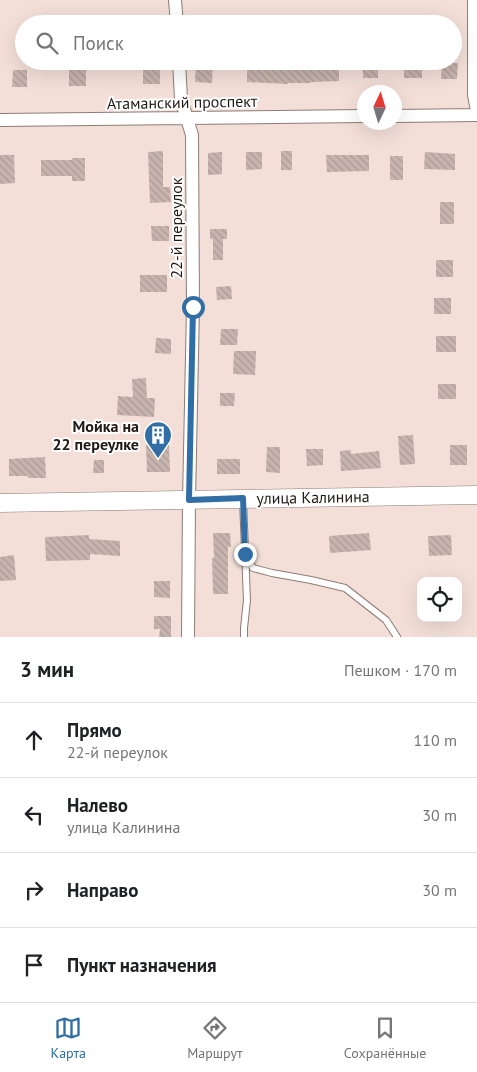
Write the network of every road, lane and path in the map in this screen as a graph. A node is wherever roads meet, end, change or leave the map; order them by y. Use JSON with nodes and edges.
{"nodes":[{"id":1,"x":175,"y":0,"type":"edge"},
{"id":2,"x":474,"y":0,"type":"edge"},
{"id":3,"x":176,"y":15,"type":"edge"},
{"id":4,"x":179,"y":70,"type":"edge"},
{"id":5,"x":477,"y":111,"type":"edge"},
{"id":6,"x":477,"y":115,"type":"edge"},
{"id":7,"x":357,"y":116,"type":"edge"},
{"id":8,"x":402,"y":116,"type":"edge"},
{"id":9,"x":186,"y":118,"type":"junction"},
{"id":10,"x":0,"y":120,"type":"edge"},
{"id":11,"x":477,"y":495,"type":"edge"},
{"id":12,"x":243,"y":498,"type":"junction"},
{"id":13,"x":189,"y":500,"type":"junction"},
{"id":14,"x":0,"y":503,"type":"edge"},
{"id":15,"x":245,"y":554,"type":"junction"},
{"id":16,"x":188,"y":637,"type":"edge"},
{"id":17,"x":244,"y":637,"type":"edge"},
{"id":18,"x":397,"y":637,"type":"edge"}],
"edges":[{"from":1,"to":3,"type":"street"},
{"from":2,"to":5,"type":"street"},
{"from":4,"to":9,"type":"street","name":"22-й переулок"},
{"from":6,"to":8,"type":"street"},
{"from":7,"to":9,"type":"street","name":"Атаманский проспект"},
{"from":9,"to":10,"type":"street","name":"Атаманский проспект"},
{"from":9,"to":13,"type":"street","name":"22-й переулок"},
{"from":11,"to":12,"type":"main road","name":"улица Калинина"},
{"from":12,"to":13,"type":"main road","name":"улица Калинина"},
{"from":12,"to":15,"type":"lane"},
{"from":13,"to":14,"type":"main road","name":"улица Калинина"},
{"from":13,"to":16,"type":"street","name":"22-й переулок"},
{"from":15,"to":17,"type":"lane"},
{"from":15,"to":18,"type":"lane"}]}
